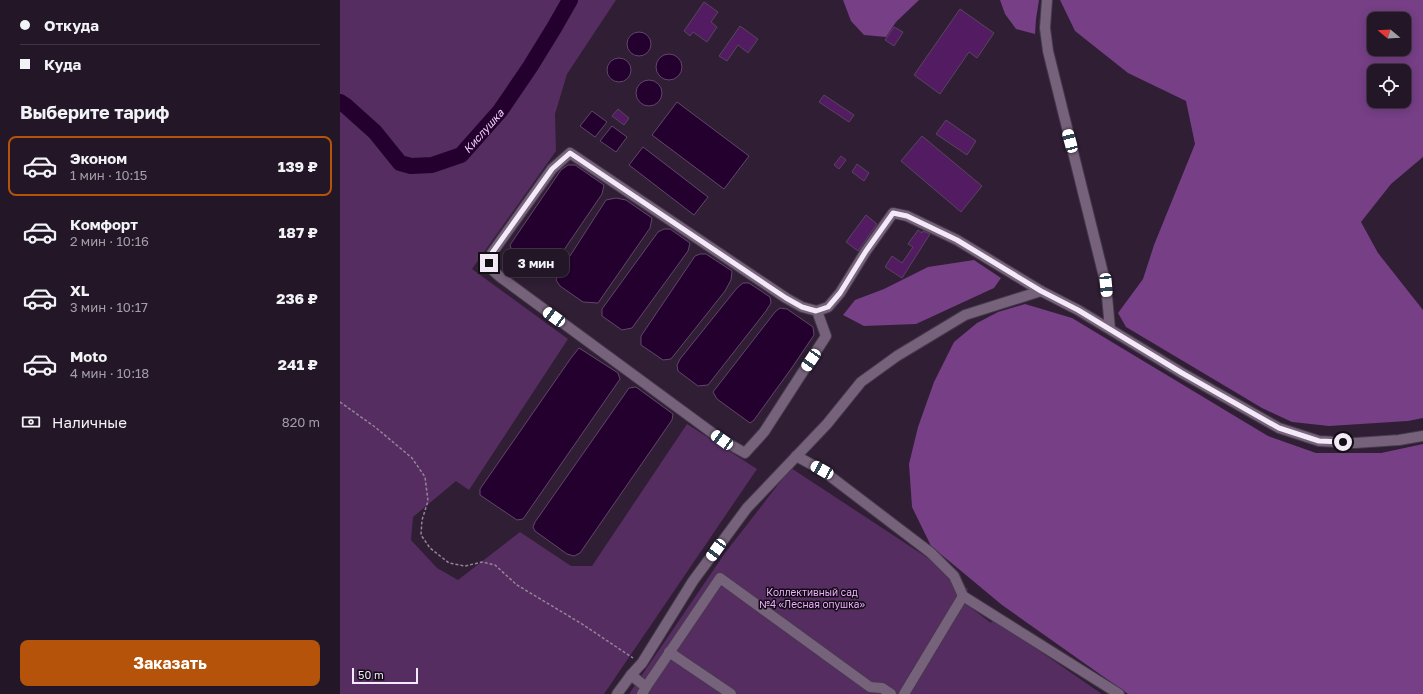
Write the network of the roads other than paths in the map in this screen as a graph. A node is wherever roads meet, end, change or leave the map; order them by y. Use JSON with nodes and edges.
{"nodes":[{"id":1,"x":1047,"y":0,"type":"edge"},
{"id":2,"x":1041,"y":291,"type":"junction"},
{"id":3,"x":816,"y":311,"type":"junction"},
{"id":4,"x":1110,"y":329,"type":"junction"},
{"id":5,"x":1423,"y":436,"type":"edge"},
{"id":6,"x":796,"y":456,"type":"junction"},
{"id":7,"x":963,"y":596,"type":"junction"},
{"id":8,"x":669,"y":652,"type":"junction"},
{"id":9,"x":631,"y":675,"type":"junction"},
{"id":10,"x":644,"y":690,"type":"edge"},
{"id":11,"x":617,"y":694,"type":"edge"},
{"id":12,"x":731,"y":694,"type":"edge"},
{"id":13,"x":891,"y":694,"type":"edge"},
{"id":14,"x":904,"y":694,"type":"edge"},
{"id":15,"x":1119,"y":694,"type":"edge"}],
"edges":[{"from":1,"to":4,"type":"lane"},
{"from":2,"to":3,"type":"lane"},
{"from":2,"to":4,"type":"lane"},
{"from":2,"to":6,"type":"lane"},
{"from":3,"to":3,"type":"lane"},
{"from":4,"to":5,"type":"lane"},
{"from":6,"to":7,"type":"lane"},
{"from":6,"to":9,"type":"lane"},
{"from":7,"to":14,"type":"lane"},
{"from":7,"to":15,"type":"lane"},
{"from":8,"to":10,"type":"lane"},
{"from":8,"to":12,"type":"lane"},
{"from":8,"to":13,"type":"lane"},
{"from":9,"to":10,"type":"lane"},
{"from":9,"to":11,"type":"lane"}]}
